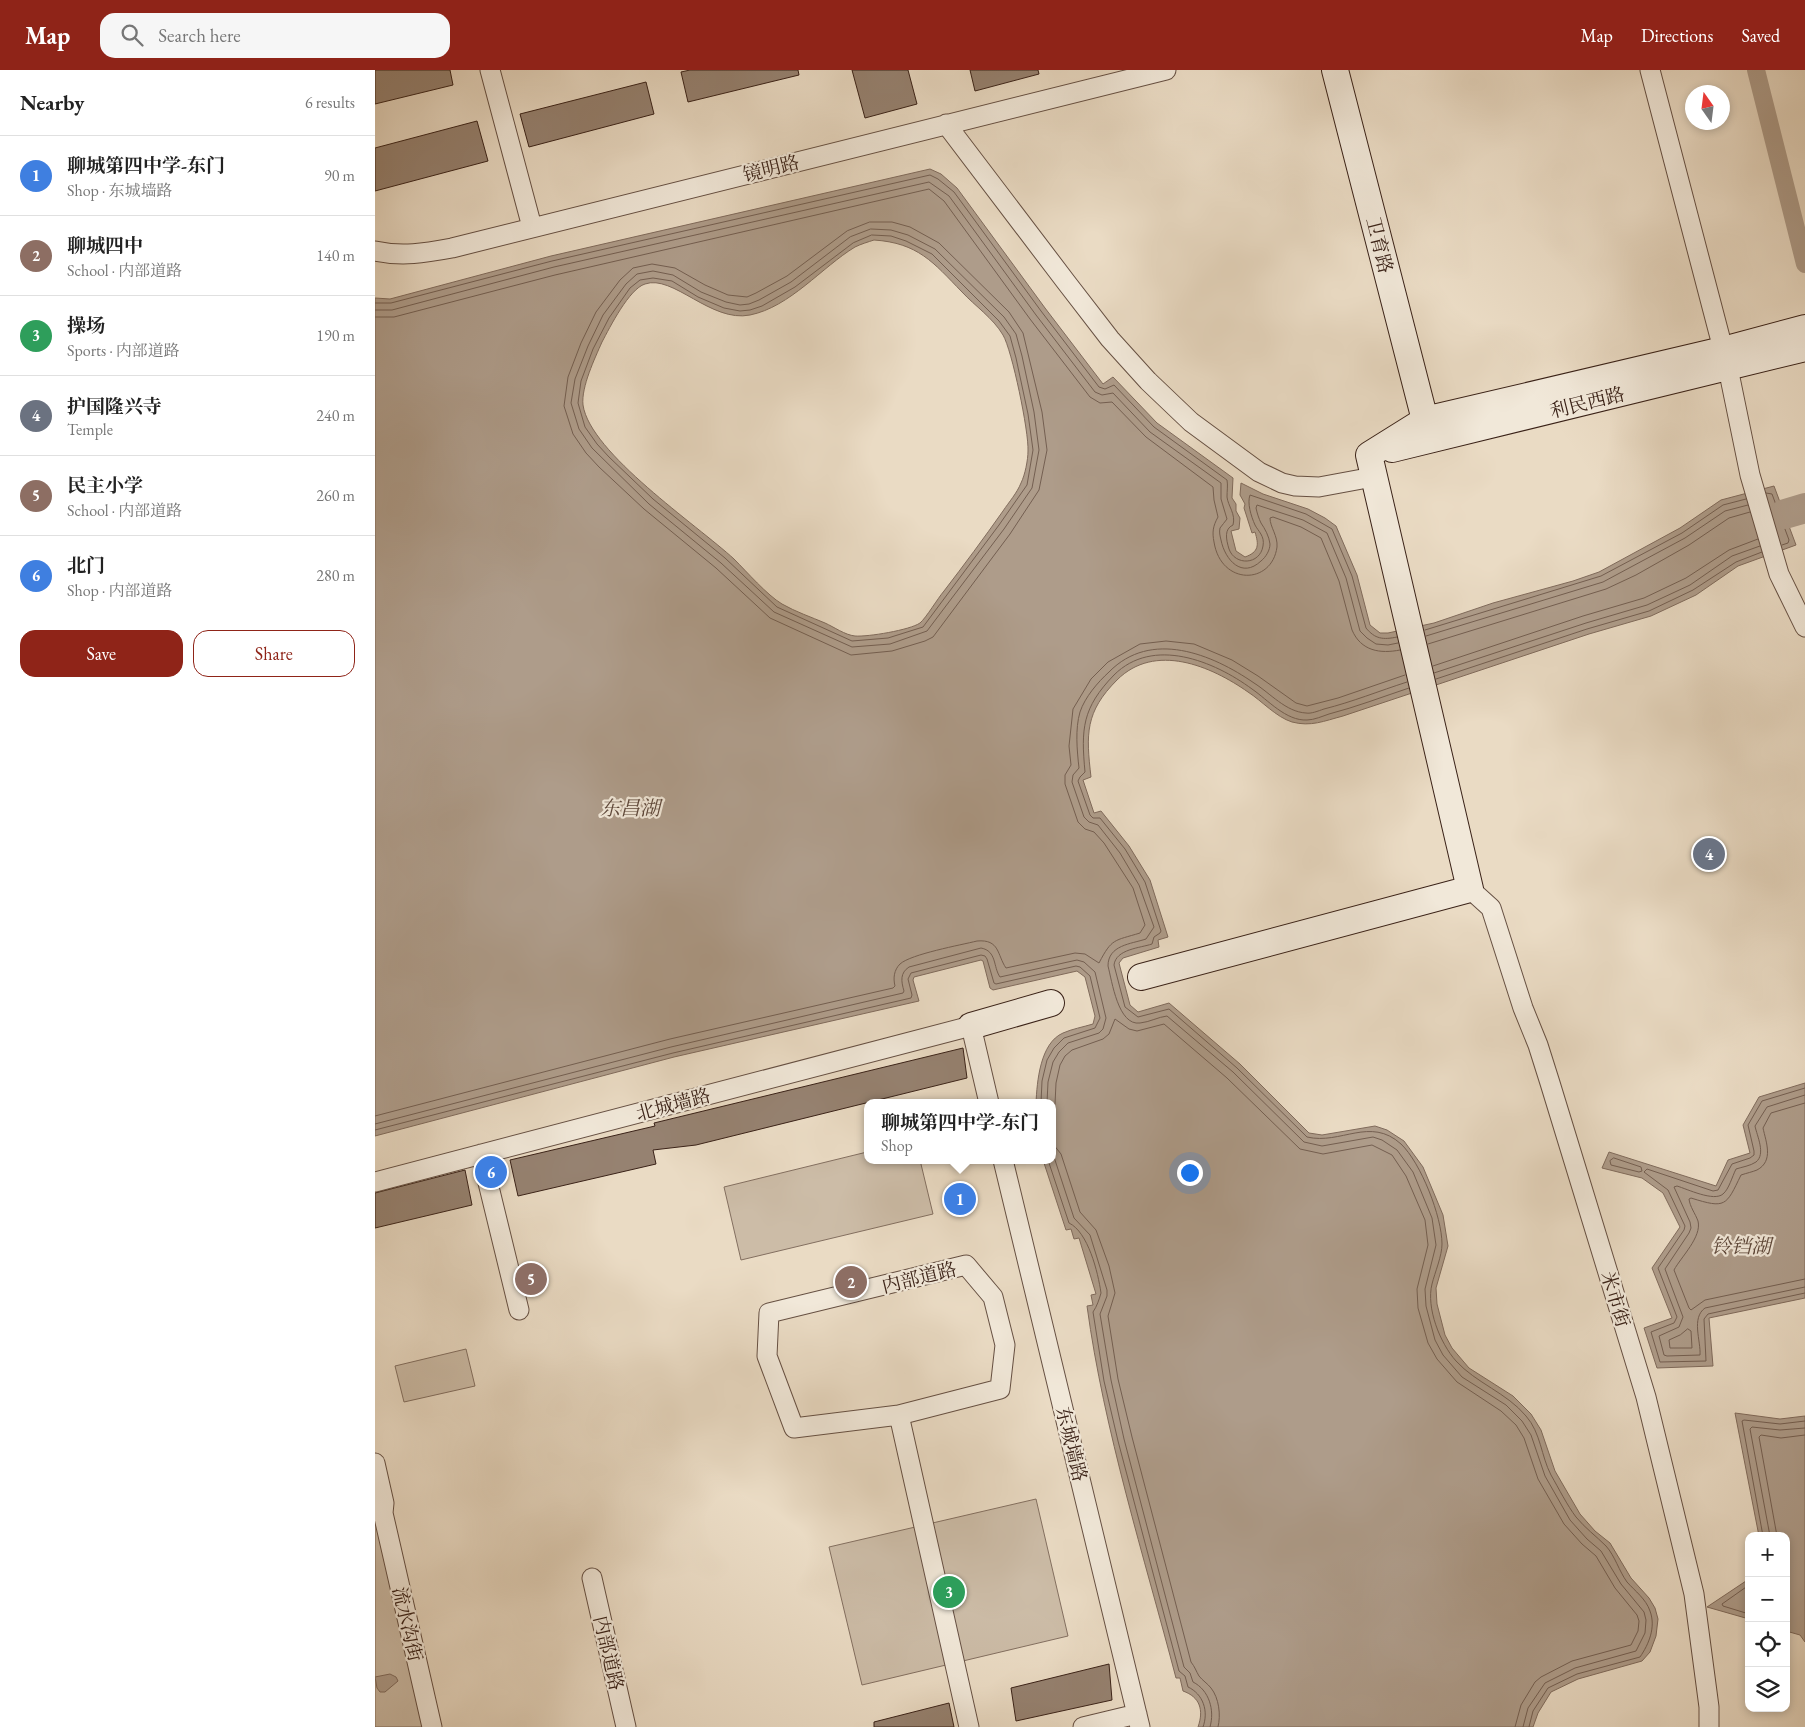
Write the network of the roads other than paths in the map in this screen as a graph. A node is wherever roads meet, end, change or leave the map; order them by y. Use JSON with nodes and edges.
{"nodes":[{"id":1,"x":490,"y":70,"type":"edge"},
{"id":2,"x":1166,"y":70,"type":"edge"},
{"id":3,"x":1335,"y":70,"type":"edge"},
{"id":4,"x":1354,"y":70,"type":"edge"},
{"id":5,"x":1650,"y":70,"type":"edge"},
{"id":6,"x":946,"y":124,"type":"junction"},
{"id":7,"x":532,"y":227,"type":"junction"},
{"id":8,"x":375,"y":251,"type":"edge"},
{"id":9,"x":1805,"y":328,"type":"edge"},
{"id":10,"x":1805,"y":348,"type":"edge"},
{"id":11,"x":1725,"y":359,"type":"junction"},
{"id":12,"x":1434,"y":418,"type":"junction"},
{"id":13,"x":1371,"y":466,"type":"junction"},
{"id":14,"x":1805,"y":627,"type":"edge"},
{"id":15,"x":1470,"y":889,"type":"junction"},
{"id":16,"x":1141,"y":977,"type":"dead end"},
{"id":17,"x":1051,"y":1003,"type":"dead end"},
{"id":18,"x":971,"y":1026,"type":"junction"},
{"id":19,"x":988,"y":1099,"type":"edge"},
{"id":20,"x":481,"y":1154,"type":"junction"},
{"id":21,"x":1004,"y":1164,"type":"edge"},
{"id":22,"x":375,"y":1182,"type":"edge"},
{"id":23,"x":519,"y":1310,"type":"dead end"},
{"id":24,"x":899,"y":1415,"type":"junction"},
{"id":25,"x":375,"y":1463,"type":"edge"},
{"id":26,"x":592,"y":1578,"type":"dead end"},
{"id":27,"x":1138,"y":1721,"type":"edge"},
{"id":28,"x":1091,"y":1726,"type":"edge"},
{"id":29,"x":432,"y":1727,"type":"edge"},
{"id":30,"x":626,"y":1727,"type":"edge"},
{"id":31,"x":969,"y":1727,"type":"edge"},
{"id":32,"x":1709,"y":1727,"type":"edge"}],
"edges":[{"from":1,"to":7,"type":"street"},
{"from":2,"to":6,"type":"street","name":"镜明路"},
{"from":3,"to":12,"type":"main road","name":"卫育路"},
{"from":4,"to":12,"type":"main road","name":"卫育路"},
{"from":5,"to":11,"type":"street"},
{"from":6,"to":7,"type":"street","name":"镜明路"},
{"from":6,"to":13,"type":"street"},
{"from":7,"to":8,"type":"street","name":"镜明路"},
{"from":9,"to":11,"type":"main road","name":"利民西路"},
{"from":10,"to":11,"type":"main road","name":"利民西路"},
{"from":11,"to":12,"type":"main road","name":"利民西路"},
{"from":11,"to":13,"type":"main road","name":"利民西路"},
{"from":11,"to":14,"type":"street"},
{"from":12,"to":13,"type":"main road","name":"利民西路"},
{"from":13,"to":15,"type":"main road"},
{"from":15,"to":16,"type":"main road"},
{"from":15,"to":32,"type":"street","name":"米市街"},
{"from":17,"to":18,"type":"main road"},
{"from":18,"to":19,"type":"street"},
{"from":18,"to":20,"type":"street","name":"北城墙路"},
{"from":20,"to":22,"type":"street","name":"北城墙路"},
{"from":20,"to":23,"type":"street"},
{"from":21,"to":27,"type":"street","name":"东城墙路"},
{"from":24,"to":24,"type":"street","name":"内部道路"},
{"from":24,"to":31,"type":"street"},
{"from":25,"to":29,"type":"street","name":"流水沟街"},
{"from":26,"to":30,"type":"street","name":"内部道路"},
{"from":27,"to":28,"type":"street"}]}
